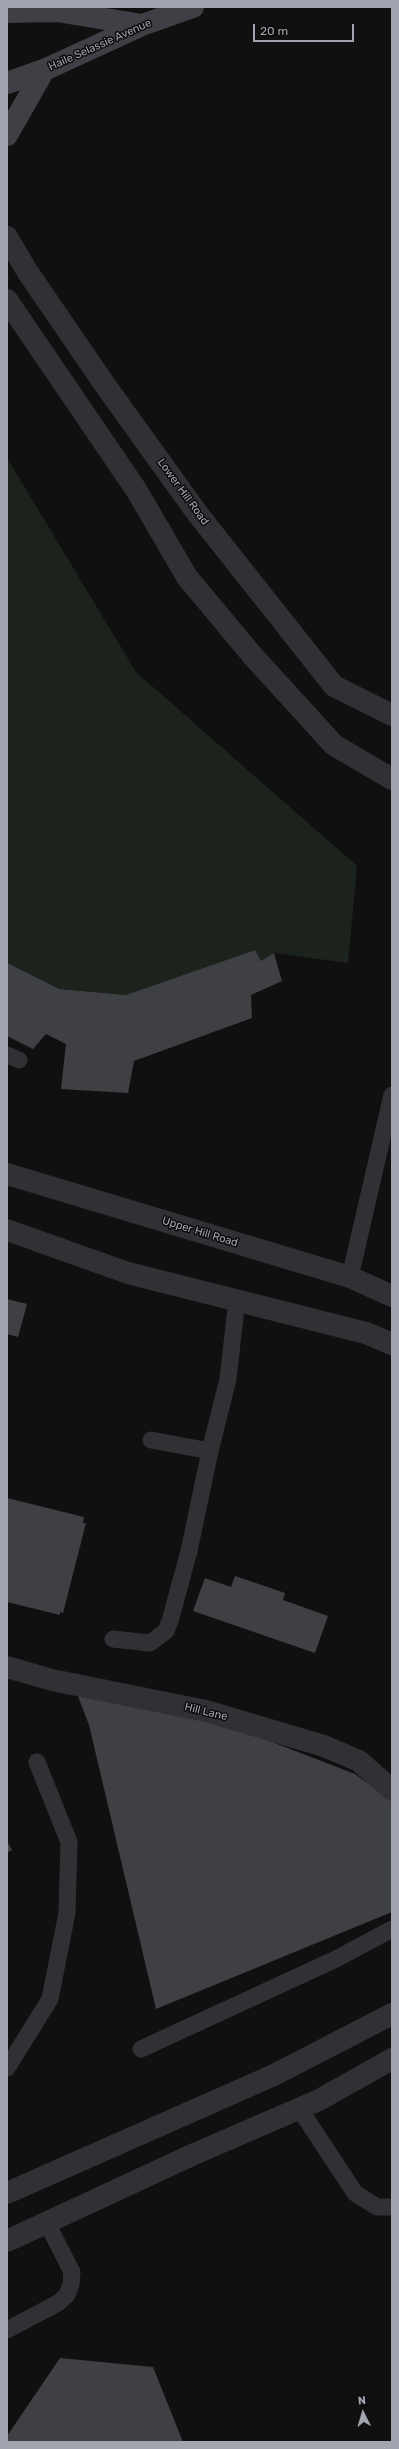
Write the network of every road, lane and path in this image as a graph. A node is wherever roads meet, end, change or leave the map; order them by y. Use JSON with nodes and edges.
{"nodes":[{"id":1,"x":193,"y":7,"type":"edge"},
{"id":2,"x":7,"y":12,"type":"edge"},
{"id":3,"x":142,"y":25,"type":"junction"},
{"id":4,"x":44,"y":70,"type":"junction"},
{"id":5,"x":7,"y":83,"type":"edge"},
{"id":6,"x":7,"y":135,"type":"edge"},
{"id":7,"x":7,"y":237,"type":"edge"},
{"id":8,"x":7,"y":300,"type":"edge"},
{"id":9,"x":392,"y":715,"type":"edge"},
{"id":10,"x":392,"y":779,"type":"edge"},
{"id":11,"x":392,"y":1095,"type":"edge"},
{"id":12,"x":7,"y":1174,"type":"edge"},
{"id":13,"x":7,"y":1230,"type":"edge"},
{"id":14,"x":350,"y":1277,"type":"junction"},
{"id":15,"x":392,"y":1296,"type":"edge"},
{"id":16,"x":237,"y":1299,"type":"junction"},
{"id":17,"x":392,"y":1344,"type":"edge"},
{"id":18,"x":151,"y":1440,"type":"dead end"},
{"id":19,"x":210,"y":1451,"type":"junction"},
{"id":20,"x":113,"y":1639,"type":"dead end"},
{"id":21,"x":7,"y":1667,"type":"edge"},
{"id":22,"x":37,"y":1762,"type":"dead end"},
{"id":23,"x":392,"y":1790,"type":"edge"},
{"id":24,"x":392,"y":1929,"type":"edge"},
{"id":25,"x":392,"y":2014,"type":"edge"},
{"id":26,"x":141,"y":2049,"type":"dead end"},
{"id":27,"x":392,"y":2059,"type":"edge"},
{"id":28,"x":7,"y":2068,"type":"edge"},
{"id":29,"x":299,"y":2108,"type":"junction"},
{"id":30,"x":7,"y":2193,"type":"edge"},
{"id":31,"x":392,"y":2208,"type":"edge"},
{"id":32,"x":47,"y":2223,"type":"junction"},
{"id":33,"x":7,"y":2241,"type":"edge"},
{"id":34,"x":7,"y":2330,"type":"edge"}],
"edges":[{"from":1,"to":3,"type":"main road","name":"Haile Selassie Avenue"},
{"from":2,"to":3,"type":"main road"},
{"from":3,"to":4,"type":"main road","name":"Haile Selassie Avenue"},
{"from":4,"to":5,"type":"main road","name":"Haile Selassie Avenue"},
{"from":4,"to":6,"type":"main road"},
{"from":7,"to":9,"type":"street","name":"Lower Hill Road"},
{"from":8,"to":10,"type":"street"},
{"from":11,"to":14,"type":"lane"},
{"from":12,"to":14,"type":"street","name":"Upper Hill Road"},
{"from":13,"to":16,"type":"street"},
{"from":14,"to":15,"type":"street","name":"Upper Hill Road"},
{"from":16,"to":17,"type":"street"},
{"from":16,"to":19,"type":"lane"},
{"from":18,"to":19,"type":"lane"},
{"from":19,"to":20,"type":"lane"},
{"from":21,"to":23,"type":"street","name":"Hill Lane"},
{"from":22,"to":28,"type":"lane"},
{"from":24,"to":26,"type":"lane"},
{"from":25,"to":30,"type":"street"},
{"from":27,"to":29,"type":"street"},
{"from":29,"to":31,"type":"lane"},
{"from":29,"to":32,"type":"street"},
{"from":32,"to":33,"type":"street"},
{"from":32,"to":34,"type":"lane"}]}
